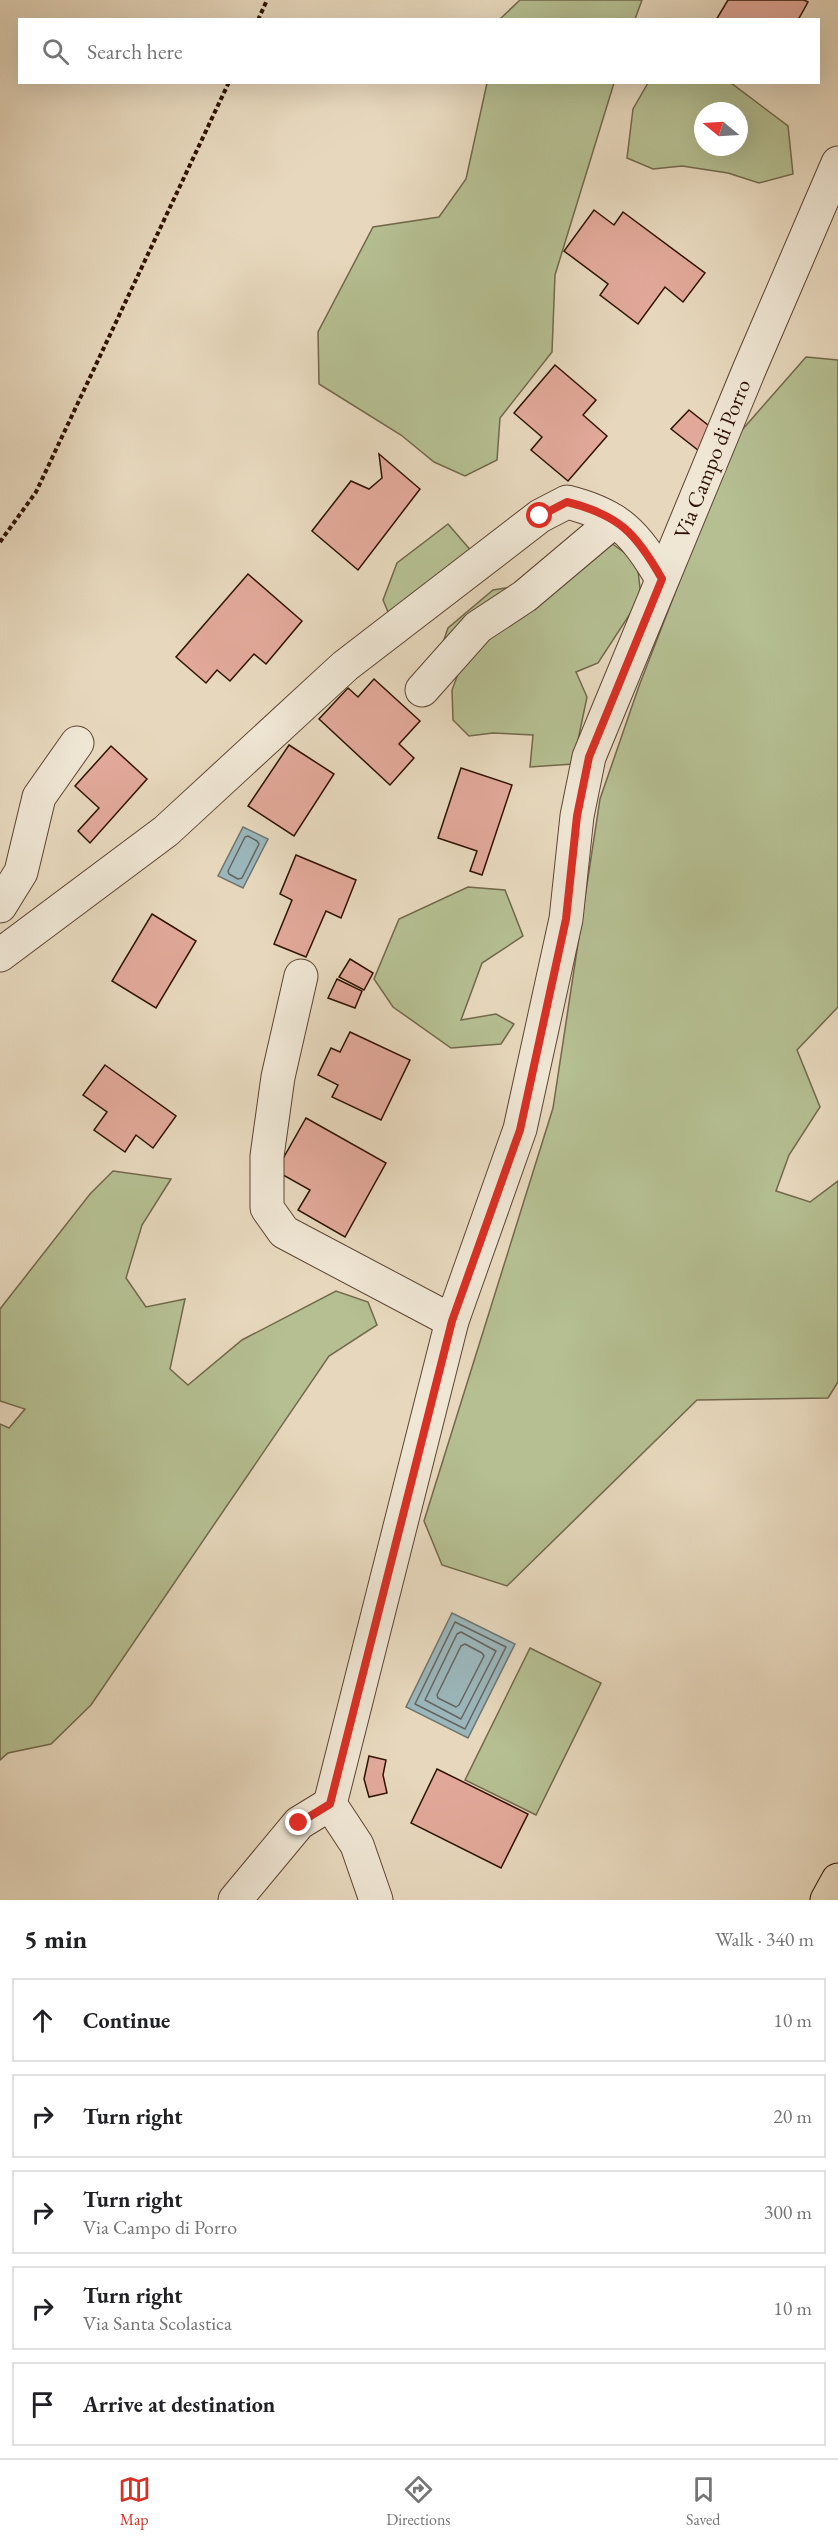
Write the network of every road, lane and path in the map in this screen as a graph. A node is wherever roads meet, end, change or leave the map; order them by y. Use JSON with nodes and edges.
{"nodes":[{"id":1,"x":267,"y":0,"type":"edge"},
{"id":2,"x":259,"y":18,"type":"edge"},
{"id":3,"x":228,"y":84,"type":"edge"},
{"id":4,"x":838,"y":162,"type":"edge"},
{"id":5,"x":614,"y":521,"type":"junction"},
{"id":6,"x":0,"y":542,"type":"edge"},
{"id":7,"x":662,"y":579,"type":"junction"},
{"id":8,"x":422,"y":690,"type":"dead end"},
{"id":9,"x":77,"y":743,"type":"dead end"},
{"id":10,"x":0,"y":906,"type":"edge"},
{"id":11,"x":0,"y":955,"type":"edge"},
{"id":12,"x":301,"y":976,"type":"dead end"},
{"id":13,"x":452,"y":1321,"type":"junction"},
{"id":14,"x":330,"y":1804,"type":"junction"},
{"id":15,"x":838,"y":1880,"type":"edge"},
{"id":16,"x":235,"y":1900,"type":"edge"},
{"id":17,"x":376,"y":1900,"type":"edge"},
{"id":18,"x":827,"y":1900,"type":"edge"}],
"edges":[{"from":1,"to":2,"type":"path"},
{"from":3,"to":6,"type":"path"},
{"from":4,"to":7,"type":"street","name":"Via Campo di Porro"},
{"from":5,"to":7,"type":"street"},
{"from":5,"to":8,"type":"street"},
{"from":5,"to":11,"type":"street"},
{"from":7,"to":13,"type":"street","name":"Via Campo di Porro"},
{"from":9,"to":10,"type":"street"},
{"from":12,"to":13,"type":"street"},
{"from":13,"to":14,"type":"street","name":"Via Campo di Porro"},
{"from":14,"to":16,"type":"street"},
{"from":14,"to":17,"type":"street"},
{"from":15,"to":18,"type":"main road"}]}
